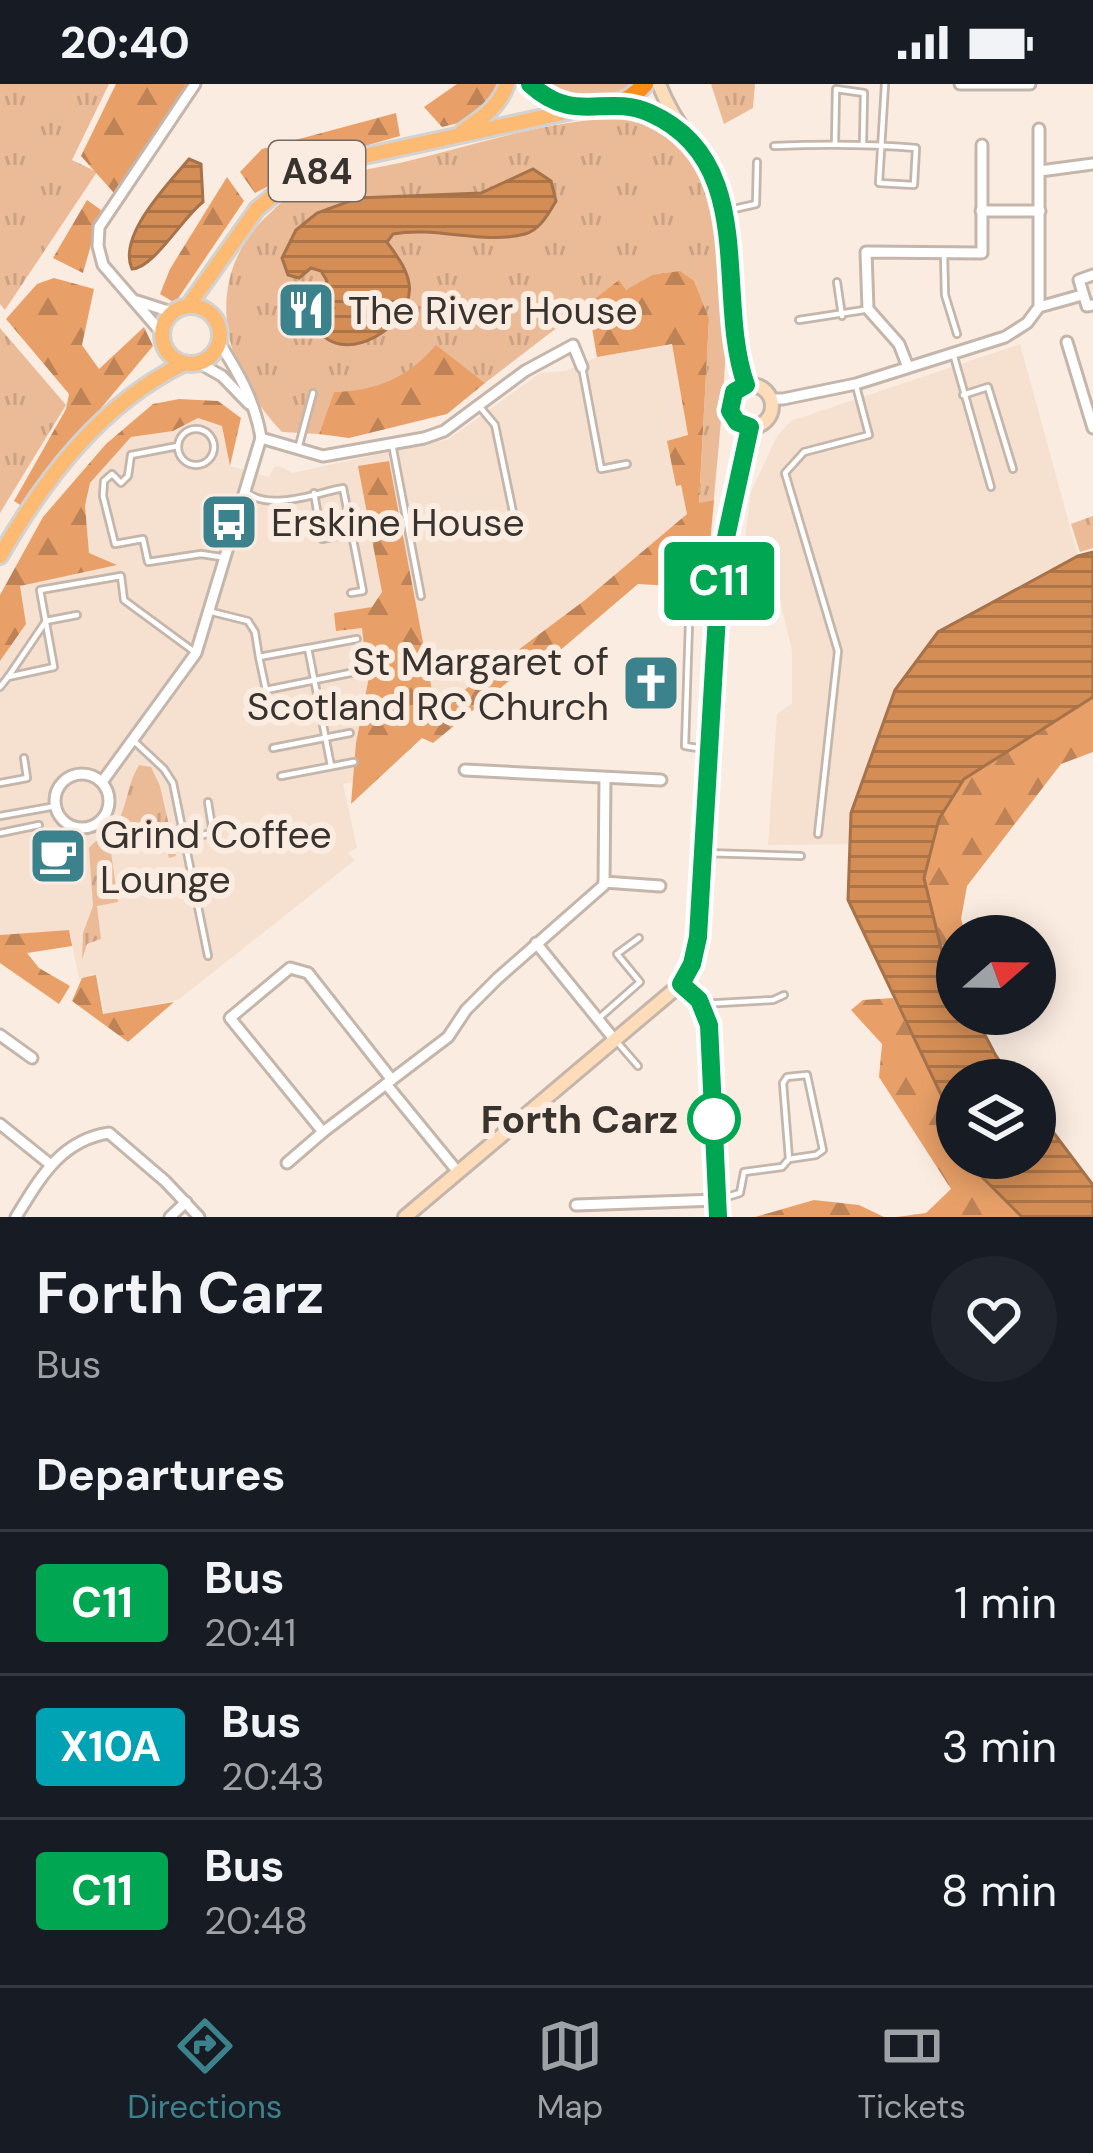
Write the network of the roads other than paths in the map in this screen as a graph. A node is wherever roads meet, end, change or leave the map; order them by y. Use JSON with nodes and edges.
{"nodes":[{"id":1,"x":195,"y":84,"type":"edge"},
{"id":2,"x":507,"y":84,"type":"edge"},
{"id":3,"x":530,"y":84,"type":"edge"},
{"id":4,"x":645,"y":84,"type":"edge"},
{"id":5,"x":659,"y":84,"type":"edge"},
{"id":6,"x":885,"y":84,"type":"edge"},
{"id":7,"x":960,"y":84,"type":"edge"},
{"id":8,"x":1030,"y":84,"type":"edge"},
{"id":9,"x":617,"y":104,"type":"junction"},
{"id":10,"x":581,"y":109,"type":"junction"},
{"id":11,"x":1039,"y":129,"type":"dead end"},
{"id":12,"x":681,"y":130,"type":"junction"},
{"id":13,"x":454,"y":137,"type":"junction"},
{"id":14,"x":835,"y":143,"type":"junction"},
{"id":15,"x":863,"y":144,"type":"junction"},
{"id":16,"x":982,"y":145,"type":"dead end"},
{"id":17,"x":775,"y":146,"type":"dead end"},
{"id":18,"x":882,"y":146,"type":"junction"},
{"id":19,"x":757,"y":162,"type":"dead end"},
{"id":20,"x":1093,"y":164,"type":"edge"},
{"id":21,"x":1040,"y":170,"type":"junction"},
{"id":22,"x":725,"y":211,"type":"junction"},
{"id":23,"x":982,"y":211,"type":"junction"},
{"id":24,"x":1040,"y":211,"type":"junction"},
{"id":25,"x":944,"y":253,"type":"junction"},
{"id":26,"x":218,"y":267,"type":"junction"},
{"id":27,"x":1093,"y":275,"type":"edge"},
{"id":28,"x":837,"y":282,"type":"dead end"},
{"id":29,"x":1082,"y":295,"type":"junction"},
{"id":30,"x":137,"y":301,"type":"junction"},
{"id":31,"x":1093,"y":304,"type":"edge"},
{"id":32,"x":189,"y":305,"type":"junction"},
{"id":33,"x":1039,"y":308,"type":"junction"},
{"id":34,"x":868,"y":309,"type":"junction"},
{"id":35,"x":171,"y":313,"type":"junction"},
{"id":36,"x":211,"y":314,"type":"junction"},
{"id":37,"x":842,"y":316,"type":"junction"},
{"id":38,"x":799,"y":320,"type":"dead end"},
{"id":39,"x":161,"y":332,"type":"junction"},
{"id":40,"x":957,"y":334,"type":"dead end"},
{"id":41,"x":220,"y":342,"type":"junction"},
{"id":42,"x":1067,"y":342,"type":"dead end"},
{"id":43,"x":165,"y":350,"type":"junction"},
{"id":44,"x":953,"y":353,"type":"junction"},
{"id":45,"x":200,"y":363,"type":"junction"},
{"id":46,"x":183,"y":364,"type":"junction"},
{"id":47,"x":582,"y":367,"type":"joint"},
{"id":48,"x":908,"y":367,"type":"junction"},
{"id":49,"x":145,"y":382,"type":"junction"},
{"id":50,"x":856,"y":384,"type":"junction"},
{"id":51,"x":746,"y":385,"type":"junction"},
{"id":52,"x":313,"y":393,"type":"dead end"},
{"id":53,"x":963,"y":395,"type":"junction"},
{"id":54,"x":770,"y":398,"type":"junction"},
{"id":55,"x":1090,"y":406,"type":"edge"},
{"id":56,"x":480,"y":407,"type":"junction"},
{"id":57,"x":257,"y":412,"type":"junction"},
{"id":58,"x":750,"y":427,"type":"junction"},
{"id":59,"x":1093,"y":428,"type":"edge"},
{"id":60,"x":261,"y":438,"type":"junction"},
{"id":61,"x":392,"y":444,"type":"junction"},
{"id":62,"x":178,"y":446,"type":"junction"},
{"id":63,"x":298,"y":449,"type":"junction"},
{"id":64,"x":626,"y":464,"type":"dead end"},
{"id":65,"x":1013,"y":470,"type":"dead end"},
{"id":66,"x":991,"y":487,"type":"dead end"},
{"id":67,"x":246,"y":491,"type":"junction"},
{"id":68,"x":314,"y":493,"type":"junction"},
{"id":69,"x":513,"y":512,"type":"dead end"},
{"id":70,"x":352,"y":533,"type":"junction"},
{"id":71,"x":0,"y":556,"type":"edge"},
{"id":72,"x":227,"y":558,"type":"junction"},
{"id":73,"x":352,"y":593,"type":"dead end"},
{"id":74,"x":421,"y":596,"type":"dead end"},
{"id":75,"x":211,"y":611,"type":"junction"},
{"id":76,"x":77,"y":615,"type":"dead end"},
{"id":77,"x":46,"y":621,"type":"junction"},
{"id":78,"x":689,"y":623,"type":"dead end"},
{"id":79,"x":357,"y":639,"type":"dead end"},
{"id":80,"x":308,"y":648,"type":"junction"},
{"id":81,"x":196,"y":653,"type":"junction"},
{"id":82,"x":259,"y":657,"type":"junction"},
{"id":83,"x":355,"y":672,"type":"dead end"},
{"id":84,"x":8,"y":676,"type":"junction"},
{"id":85,"x":314,"y":680,"type":"junction"},
{"id":86,"x":0,"y":687,"type":"edge"},
{"id":87,"x":351,"y":700,"type":"dead end"},
{"id":88,"x":320,"y":706,"type":"junction"},
{"id":89,"x":350,"y":733,"type":"dead end"},
{"id":90,"x":326,"y":738,"type":"junction"},
{"id":91,"x":131,"y":739,"type":"junction"},
{"id":92,"x":273,"y":748,"type":"dead end"},
{"id":93,"x":709,"y":752,"type":"junction"},
{"id":94,"x":24,"y":758,"type":"dead end"},
{"id":95,"x":354,"y":762,"type":"dead end"},
{"id":96,"x":331,"y":766,"type":"junction"},
{"id":97,"x":465,"y":770,"type":"dead end"},
{"id":98,"x":281,"y":776,"type":"dead end"},
{"id":99,"x":605,"y":778,"type":"junction"},
{"id":100,"x":661,"y":780,"type":"dead end"},
{"id":101,"x":0,"y":782,"type":"edge"},
{"id":102,"x":102,"y":782,"type":"junction"},
{"id":103,"x":208,"y":802,"type":"dead end"},
{"id":104,"x":56,"y":806,"type":"junction"},
{"id":105,"x":0,"y":816,"type":"edge"},
{"id":106,"x":39,"y":825,"type":"dead end"},
{"id":107,"x":0,"y":833,"type":"edge"},
{"id":108,"x":818,"y":834,"type":"dead end"},
{"id":109,"x":184,"y":838,"type":"junction"},
{"id":110,"x":704,"y":854,"type":"junction"},
{"id":111,"x":800,"y":856,"type":"dead end"},
{"id":112,"x":604,"y":882,"type":"junction"},
{"id":113,"x":660,"y":886,"type":"dead end"},
{"id":114,"x":639,"y":938,"type":"dead end"},
{"id":115,"x":536,"y":943,"type":"junction"},
{"id":116,"x":208,"y":956,"type":"dead end"},
{"id":117,"x":681,"y":984,"type":"junction"},
{"id":118,"x":784,"y":995,"type":"dead end"},
{"id":119,"x":701,"y":1004,"type":"junction"},
{"id":120,"x":598,"y":1019,"type":"junction"},
{"id":121,"x":0,"y":1035,"type":"edge"},
{"id":122,"x":614,"y":1039,"type":"junction"},
{"id":123,"x":32,"y":1058,"type":"dead end"},
{"id":124,"x":638,"y":1066,"type":"dead end"},
{"id":125,"x":389,"y":1082,"type":"junction"},
{"id":126,"x":0,"y":1124,"type":"edge"},
{"id":127,"x":323,"y":1132,"type":"junction"},
{"id":128,"x":789,"y":1159,"type":"junction"},
{"id":129,"x":287,"y":1163,"type":"dead end"},
{"id":130,"x":51,"y":1165,"type":"junction"},
{"id":131,"x":458,"y":1172,"type":"junction"},
{"id":132,"x":717,"y":1200,"type":"junction"},
{"id":133,"x":186,"y":1202,"type":"junction"},
{"id":134,"x":576,"y":1205,"type":"dead end"},
{"id":135,"x":412,"y":1215,"type":"edge"},
{"id":136,"x":16,"y":1217,"type":"edge"},
{"id":137,"x":170,"y":1217,"type":"edge"},
{"id":138,"x":199,"y":1217,"type":"edge"},
{"id":139,"x":718,"y":1217,"type":"edge"}],
"edges":[{"from":1,"to":30,"type":"street"},
{"from":2,"to":13,"type":"main road","number":"A84"},
{"from":3,"to":10,"type":"highway"},
{"from":4,"to":9,"type":"highway","number":"A84"},
{"from":5,"to":12,"type":"street"},
{"from":6,"to":18,"type":"lane"},
{"from":7,"to":8,"type":"street"},
{"from":9,"to":10,"type":"highway","number":"A84"},
{"from":9,"to":12,"type":"street"},
{"from":10,"to":13,"type":"main road","number":"A84"},
{"from":11,"to":21,"type":"street"},
{"from":12,"to":22,"type":"street"},
{"from":13,"to":26,"type":"main road","number":"A84"},
{"from":14,"to":15,"type":"lane"},
{"from":14,"to":15,"type":"lane"},
{"from":14,"to":17,"type":"lane"},
{"from":15,"to":18,"type":"lane"},
{"from":16,"to":23,"type":"street"},
{"from":18,"to":18,"type":"lane"},
{"from":19,"to":22,"type":"lane"},
{"from":20,"to":21,"type":"street"},
{"from":21,"to":24,"type":"street"},
{"from":22,"to":51,"type":"street"},
{"from":23,"to":24,"type":"street"},
{"from":23,"to":25,"type":"street"},
{"from":24,"to":33,"type":"street"},
{"from":25,"to":34,"type":"street"},
{"from":25,"to":40,"type":"lane"},
{"from":26,"to":32,"type":"main road","number":"A84"},
{"from":26,"to":36,"type":"main road","number":"A84"},
{"from":27,"to":29,"type":"street"},
{"from":28,"to":37,"type":"lane"},
{"from":29,"to":31,"type":"street"},
{"from":29,"to":33,"type":"street"},
{"from":30,"to":35,"type":"street"},
{"from":30,"to":39,"type":"street"},
{"from":32,"to":35,"type":"main road","number":"A84"},
{"from":32,"to":36,"type":"main road"},
{"from":33,"to":44,"type":"street"},
{"from":34,"to":37,"type":"lane"},
{"from":34,"to":48,"type":"street"},
{"from":35,"to":39,"type":"main road"},
{"from":36,"to":41,"type":"main road","number":"A84"},
{"from":37,"to":38,"type":"lane"},
{"from":39,"to":43,"type":"main road"},
{"from":41,"to":45,"type":"main road"},
{"from":41,"to":57,"type":"street"},
{"from":42,"to":55,"type":"street"},
{"from":43,"to":46,"type":"main road"},
{"from":43,"to":49,"type":"main road"},
{"from":44,"to":48,"type":"street"},
{"from":44,"to":53,"type":"lane"},
{"from":45,"to":46,"type":"main road"},
{"from":45,"to":57,"type":"street"},
{"from":46,"to":49,"type":"main road"},
{"from":47,"to":56,"type":"street"},
{"from":47,"to":64,"type":"lane"},
{"from":48,"to":50,"type":"street"},
{"from":49,"to":71,"type":"main road"},
{"from":50,"to":54,"type":"street"},
{"from":50,"to":108,"type":"lane"},
{"from":51,"to":54,"type":"street"},
{"from":51,"to":58,"type":"street"},
{"from":52,"to":63,"type":"lane"},
{"from":53,"to":65,"type":"lane"},
{"from":53,"to":66,"type":"lane"},
{"from":54,"to":58,"type":"street"},
{"from":55,"to":59,"type":"street"},
{"from":56,"to":61,"type":"street"},
{"from":56,"to":69,"type":"lane"},
{"from":57,"to":60,"type":"street"},
{"from":58,"to":93,"type":"street"},
{"from":60,"to":63,"type":"street"},
{"from":60,"to":67,"type":"street"},
{"from":61,"to":63,"type":"street"},
{"from":61,"to":74,"type":"lane"},
{"from":62,"to":62,"type":"lane"},
{"from":62,"to":72,"type":"lane"},
{"from":67,"to":68,"type":"lane"},
{"from":67,"to":72,"type":"street"},
{"from":68,"to":70,"type":"lane"},
{"from":68,"to":70,"type":"lane"},
{"from":70,"to":73,"type":"lane"},
{"from":72,"to":75,"type":"street"},
{"from":75,"to":81,"type":"street"},
{"from":75,"to":82,"type":"lane"},
{"from":76,"to":77,"type":"lane"},
{"from":77,"to":81,"type":"lane"},
{"from":77,"to":84,"type":"lane"},
{"from":77,"to":84,"type":"lane"},
{"from":78,"to":93,"type":"lane"},
{"from":79,"to":80,"type":"lane"},
{"from":80,"to":82,"type":"lane"},
{"from":80,"to":85,"type":"lane"},
{"from":81,"to":91,"type":"street"},
{"from":82,"to":85,"type":"lane"},
{"from":83,"to":85,"type":"lane"},
{"from":84,"to":86,"type":"lane"},
{"from":85,"to":88,"type":"lane"},
{"from":87,"to":88,"type":"lane"},
{"from":88,"to":90,"type":"lane"},
{"from":89,"to":90,"type":"lane"},
{"from":90,"to":92,"type":"lane"},
{"from":90,"to":96,"type":"lane"},
{"from":91,"to":102,"type":"street"},
{"from":91,"to":109,"type":"lane"},
{"from":93,"to":110,"type":"street"},
{"from":94,"to":101,"type":"lane"},
{"from":95,"to":96,"type":"lane"},
{"from":96,"to":98,"type":"lane"},
{"from":97,"to":99,"type":"street"},
{"from":99,"to":100,"type":"street"},
{"from":99,"to":112,"type":"street"},
{"from":102,"to":104,"type":"street"},
{"from":102,"to":104,"type":"street"},
{"from":103,"to":109,"type":"lane"},
{"from":104,"to":105,"type":"lane"},
{"from":106,"to":107,"type":"lane"},
{"from":109,"to":116,"type":"lane"},
{"from":110,"to":111,"type":"lane"},
{"from":110,"to":117,"type":"street"},
{"from":112,"to":113,"type":"street"},
{"from":112,"to":115,"type":"street"},
{"from":114,"to":120,"type":"lane"},
{"from":115,"to":120,"type":"street"},
{"from":115,"to":125,"type":"street"},
{"from":117,"to":119,"type":"street"},
{"from":117,"to":122,"type":"street"},
{"from":118,"to":119,"type":"lane"},
{"from":119,"to":132,"type":"street"},
{"from":120,"to":122,"type":"street"},
{"from":121,"to":123,"type":"street"},
{"from":122,"to":124,"type":"lane"},
{"from":122,"to":131,"type":"street"},
{"from":125,"to":127,"type":"street"},
{"from":125,"to":127,"type":"street"},
{"from":125,"to":131,"type":"street"},
{"from":126,"to":130,"type":"street"},
{"from":127,"to":129,"type":"street"},
{"from":128,"to":128,"type":"lane"},
{"from":128,"to":132,"type":"lane"},
{"from":130,"to":133,"type":"street"},
{"from":130,"to":136,"type":"street"},
{"from":131,"to":135,"type":"street"},
{"from":132,"to":134,"type":"street"},
{"from":132,"to":139,"type":"street"},
{"from":133,"to":137,"type":"street"},
{"from":133,"to":138,"type":"street"}]}
